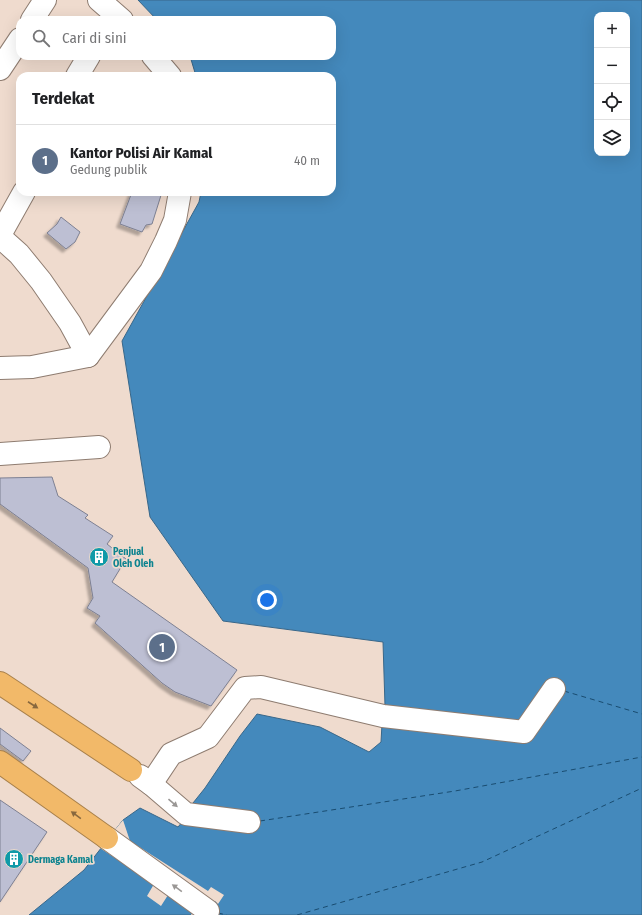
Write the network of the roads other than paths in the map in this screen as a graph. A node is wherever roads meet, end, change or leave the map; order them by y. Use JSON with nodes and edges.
{"nodes":[{"id":1,"x":45,"y":0,"type":"edge"},
{"id":2,"x":99,"y":0,"type":"edge"},
{"id":3,"x":35,"y":16,"type":"edge"},
{"id":4,"x":116,"y":16,"type":"edge"},
{"id":5,"x":16,"y":45,"type":"edge"},
{"id":6,"x":87,"y":60,"type":"edge"},
{"id":7,"x":156,"y":60,"type":"edge"},
{"id":8,"x":0,"y":69,"type":"edge"},
{"id":9,"x":79,"y":72,"type":"edge"},
{"id":10,"x":167,"y":72,"type":"edge"},
{"id":11,"x":22,"y":196,"type":"edge"},
{"id":12,"x":179,"y":196,"type":"edge"},
{"id":13,"x":0,"y":236,"type":"edge"},
{"id":14,"x":88,"y":356,"type":"junction"},
{"id":15,"x":0,"y":368,"type":"edge"},
{"id":16,"x":99,"y":447,"type":"dead end"},
{"id":17,"x":0,"y":454,"type":"edge"},
{"id":18,"x":0,"y":683,"type":"edge"},
{"id":19,"x":554,"y":689,"type":"dead end"},
{"id":20,"x":0,"y":762,"type":"edge"},
{"id":21,"x":131,"y":770,"type":"joint"},
{"id":22,"x":151,"y":784,"type":"junction"},
{"id":23,"x":249,"y":822,"type":"dead end"},
{"id":24,"x":107,"y":838,"type":"joint"},
{"id":25,"x":208,"y":911,"type":"dead end"}],
"edges":[{"from":1,"to":3,"type":"street"},
{"from":2,"to":4,"type":"street"},
{"from":5,"to":8,"type":"street"},
{"from":6,"to":9,"type":"street"},
{"from":7,"to":10,"type":"street"},
{"from":11,"to":13,"type":"street"},
{"from":12,"to":14,"type":"street"},
{"from":13,"to":14,"type":"street"},
{"from":14,"to":15,"type":"street"},
{"from":16,"to":17,"type":"street"},
{"from":18,"to":21,"type":"highway","one_way":true},
{"from":19,"to":22,"type":"street"},
{"from":24,"to":20,"type":"highway","one_way":true},
{"from":21,"to":22,"type":"street"},
{"from":22,"to":23,"type":"street","one_way":true},
{"from":25,"to":24,"type":"street","one_way":true}]}
